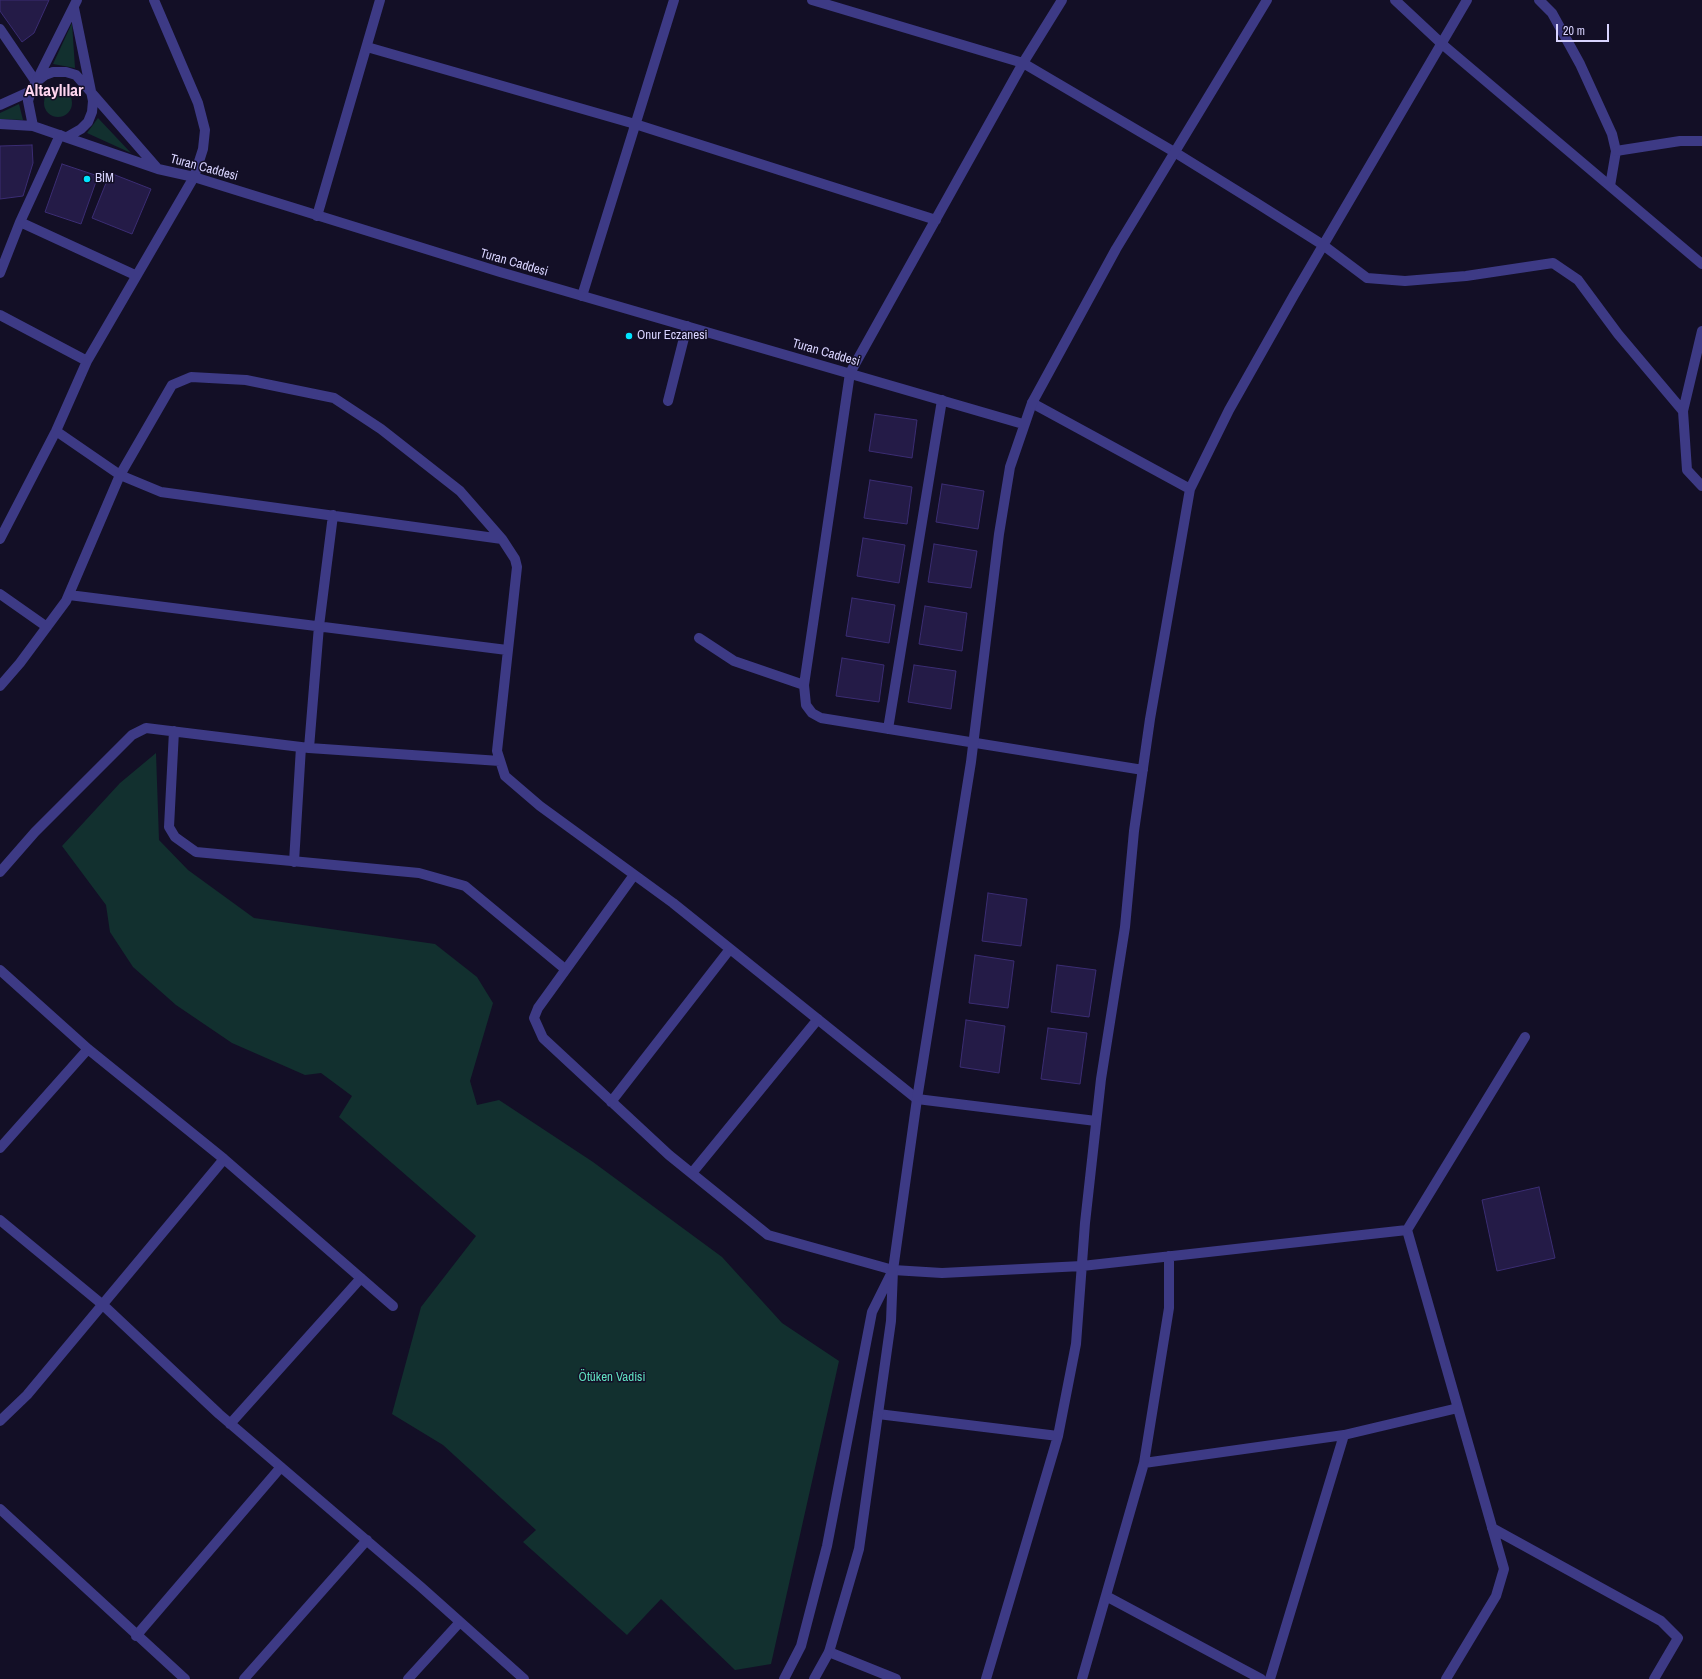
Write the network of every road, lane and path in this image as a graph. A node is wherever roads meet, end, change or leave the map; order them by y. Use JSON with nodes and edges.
{"nodes":[{"id":1,"x":154,"y":0,"type":"edge"},
{"id":2,"x":380,"y":0,"type":"edge"},
{"id":3,"x":674,"y":0,"type":"edge"},
{"id":4,"x":812,"y":0,"type":"edge"},
{"id":5,"x":1062,"y":0,"type":"edge"},
{"id":6,"x":1267,"y":0,"type":"edge"},
{"id":7,"x":1395,"y":0,"type":"edge"},
{"id":8,"x":1467,"y":0,"type":"edge"},
{"id":9,"x":1539,"y":0,"type":"edge"},
{"id":10,"x":76,"y":4,"type":"edge"},
{"id":11,"x":0,"y":29,"type":"edge"},
{"id":12,"x":1442,"y":44,"type":"junction"},
{"id":13,"x":367,"y":47,"type":"junction"},
{"id":14,"x":1023,"y":63,"type":"junction"},
{"id":15,"x":36,"y":82,"type":"junction"},
{"id":16,"x":30,"y":91,"type":"junction"},
{"id":17,"x":90,"y":91,"type":"junction"},
{"id":18,"x":0,"y":105,"type":"edge"},
{"id":19,"x":0,"y":124,"type":"edge"},
{"id":20,"x":635,"y":124,"type":"junction"},
{"id":21,"x":33,"y":126,"type":"junction"},
{"id":22,"x":63,"y":136,"type":"junction"},
{"id":23,"x":1702,"y":141,"type":"edge"},
{"id":24,"x":1616,"y":151,"type":"junction"},
{"id":25,"x":1176,"y":153,"type":"junction"},
{"id":26,"x":158,"y":169,"type":"junction"},
{"id":27,"x":194,"y":177,"type":"junction"},
{"id":28,"x":1610,"y":186,"type":"junction"},
{"id":29,"x":317,"y":216,"type":"junction"},
{"id":30,"x":936,"y":220,"type":"junction"},
{"id":31,"x":20,"y":222,"type":"junction"},
{"id":32,"x":1323,"y":245,"type":"junction"},
{"id":33,"x":1702,"y":264,"type":"edge"},
{"id":34,"x":0,"y":272,"type":"edge"},
{"id":35,"x":135,"y":275,"type":"junction"},
{"id":36,"x":582,"y":296,"type":"junction"},
{"id":37,"x":0,"y":315,"type":"edge"},
{"id":38,"x":687,"y":326,"type":"junction"},
{"id":39,"x":1702,"y":331,"type":"edge"},
{"id":40,"x":87,"y":361,"type":"junction"},
{"id":41,"x":850,"y":373,"type":"junction"},
{"id":42,"x":942,"y":400,"type":"junction"},
{"id":43,"x":668,"y":401,"type":"dead end"},
{"id":44,"x":1032,"y":403,"type":"junction"},
{"id":45,"x":1683,"y":411,"type":"junction"},
{"id":46,"x":1023,"y":424,"type":"junction"},
{"id":47,"x":56,"y":431,"type":"junction"},
{"id":48,"x":120,"y":475,"type":"junction"},
{"id":49,"x":1702,"y":486,"type":"edge"},
{"id":50,"x":1190,"y":489,"type":"junction"},
{"id":51,"x":333,"y":516,"type":"junction"},
{"id":52,"x":0,"y":539,"type":"edge"},
{"id":53,"x":502,"y":539,"type":"junction"},
{"id":54,"x":0,"y":594,"type":"edge"},
{"id":55,"x":69,"y":595,"type":"junction"},
{"id":56,"x":319,"y":626,"type":"junction"},
{"id":57,"x":47,"y":627,"type":"junction"},
{"id":58,"x":699,"y":638,"type":"dead end"},
{"id":59,"x":507,"y":650,"type":"junction"},
{"id":60,"x":804,"y":685,"type":"junction"},
{"id":61,"x":0,"y":686,"type":"edge"},
{"id":62,"x":888,"y":729,"type":"junction"},
{"id":63,"x":174,"y":731,"type":"junction"},
{"id":64,"x":973,"y":743,"type":"junction"},
{"id":65,"x":305,"y":748,"type":"junction"},
{"id":66,"x":500,"y":761,"type":"junction"},
{"id":67,"x":1143,"y":770,"type":"junction"},
{"id":68,"x":294,"y":862,"type":"junction"},
{"id":69,"x":0,"y":872,"type":"edge"},
{"id":70,"x":634,"y":875,"type":"junction"},
{"id":71,"x":730,"y":949,"type":"junction"},
{"id":72,"x":565,"y":969,"type":"junction"},
{"id":73,"x":0,"y":970,"type":"edge"},
{"id":74,"x":818,"y":1020,"type":"junction"},
{"id":75,"x":1525,"y":1037,"type":"dead end"},
{"id":76,"x":88,"y":1049,"type":"junction"},
{"id":77,"x":917,"y":1099,"type":"junction"},
{"id":78,"x":611,"y":1102,"type":"junction"},
{"id":79,"x":1096,"y":1122,"type":"junction"},
{"id":80,"x":0,"y":1148,"type":"edge"},
{"id":81,"x":224,"y":1159,"type":"junction"},
{"id":82,"x":692,"y":1173,"type":"junction"},
{"id":83,"x":0,"y":1220,"type":"edge"},
{"id":84,"x":1407,"y":1230,"type":"junction"},
{"id":85,"x":1169,"y":1256,"type":"junction"},
{"id":86,"x":1082,"y":1266,"type":"junction"},
{"id":87,"x":893,"y":1270,"type":"junction"},
{"id":88,"x":361,"y":1278,"type":"junction"},
{"id":89,"x":103,"y":1305,"type":"junction"},
{"id":90,"x":393,"y":1306,"type":"dead end"},
{"id":91,"x":1458,"y":1408,"type":"junction"},
{"id":92,"x":878,"y":1414,"type":"junction"},
{"id":93,"x":0,"y":1420,"type":"edge"},
{"id":94,"x":230,"y":1424,"type":"junction"},
{"id":95,"x":1344,"y":1435,"type":"junction"},
{"id":96,"x":1058,"y":1436,"type":"junction"},
{"id":97,"x":1144,"y":1463,"type":"junction"},
{"id":98,"x":281,"y":1467,"type":"junction"},
{"id":99,"x":0,"y":1509,"type":"edge"},
{"id":100,"x":1492,"y":1528,"type":"junction"},
{"id":101,"x":367,"y":1540,"type":"junction"},
{"id":102,"x":1106,"y":1596,"type":"junction"},
{"id":103,"x":460,"y":1622,"type":"junction"},
{"id":104,"x":136,"y":1636,"type":"junction"},
{"id":105,"x":829,"y":1652,"type":"junction"},
{"id":106,"x":185,"y":1679,"type":"edge"},
{"id":107,"x":244,"y":1679,"type":"edge"},
{"id":108,"x":408,"y":1679,"type":"edge"},
{"id":109,"x":524,"y":1679,"type":"edge"},
{"id":110,"x":784,"y":1679,"type":"edge"},
{"id":111,"x":814,"y":1679,"type":"edge"},
{"id":112,"x":896,"y":1679,"type":"edge"},
{"id":113,"x":986,"y":1679,"type":"edge"},
{"id":114,"x":1082,"y":1679,"type":"edge"},
{"id":115,"x":1260,"y":1679,"type":"edge"},
{"id":116,"x":1270,"y":1679,"type":"edge"},
{"id":117,"x":1446,"y":1679,"type":"edge"},
{"id":118,"x":1654,"y":1679,"type":"edge"}],
"edges":[{"from":1,"to":27,"type":"street"},
{"from":2,"to":13,"type":"street"},
{"from":3,"to":20,"type":"street"},
{"from":4,"to":14,"type":"street"},
{"from":5,"to":14,"type":"street"},
{"from":6,"to":25,"type":"street"},
{"from":7,"to":12,"type":"street"},
{"from":8,"to":12,"type":"street"},
{"from":9,"to":24,"type":"street"},
{"from":10,"to":15,"type":"street"},
{"from":10,"to":17,"type":"street"},
{"from":11,"to":15,"type":"street"},
{"from":12,"to":28,"type":"street"},
{"from":12,"to":32,"type":"street"},
{"from":13,"to":20,"type":"street"},
{"from":13,"to":29,"type":"street"},
{"from":14,"to":25,"type":"street"},
{"from":14,"to":30,"type":"street"},
{"from":15,"to":16,"type":"street"},
{"from":15,"to":17,"type":"street"},
{"from":16,"to":18,"type":"street"},
{"from":16,"to":21,"type":"street"},
{"from":17,"to":22,"type":"street"},
{"from":17,"to":26,"type":"street"},
{"from":19,"to":21,"type":"street","name":"Turan Caddesi"},
{"from":20,"to":30,"type":"street"},
{"from":20,"to":36,"type":"street"},
{"from":21,"to":22,"type":"street","name":"Turan Caddesi"},
{"from":22,"to":26,"type":"street","name":"Turan Caddesi"},
{"from":22,"to":31,"type":"street"},
{"from":23,"to":24,"type":"street"},
{"from":24,"to":28,"type":"street"},
{"from":25,"to":32,"type":"street"},
{"from":25,"to":44,"type":"street"},
{"from":26,"to":27,"type":"street","name":"Turan Caddesi"},
{"from":27,"to":29,"type":"street","name":"Turan Caddesi"},
{"from":27,"to":35,"type":"street"},
{"from":28,"to":33,"type":"street"},
{"from":29,"to":36,"type":"street","name":"Turan Caddesi"},
{"from":30,"to":41,"type":"street"},
{"from":31,"to":34,"type":"street"},
{"from":31,"to":35,"type":"street"},
{"from":32,"to":45,"type":"street"},
{"from":32,"to":50,"type":"street"},
{"from":35,"to":40,"type":"street"},
{"from":36,"to":38,"type":"street","name":"Turan Caddesi"},
{"from":37,"to":40,"type":"street"},
{"from":38,"to":41,"type":"street","name":"Turan Caddesi"},
{"from":38,"to":43,"type":"street"},
{"from":39,"to":45,"type":"street"},
{"from":40,"to":47,"type":"street"},
{"from":41,"to":42,"type":"street","name":"Turan Caddesi"},
{"from":41,"to":60,"type":"street"},
{"from":42,"to":46,"type":"street","name":"Turan Caddesi"},
{"from":42,"to":62,"type":"street"},
{"from":44,"to":46,"type":"street"},
{"from":44,"to":50,"type":"street"},
{"from":45,"to":49,"type":"street"},
{"from":46,"to":64,"type":"street"},
{"from":47,"to":48,"type":"street"},
{"from":47,"to":52,"type":"street"},
{"from":48,"to":51,"type":"street"},
{"from":48,"to":53,"type":"street"},
{"from":48,"to":55,"type":"street"},
{"from":50,"to":67,"type":"street"},
{"from":51,"to":53,"type":"street"},
{"from":51,"to":56,"type":"street"},
{"from":53,"to":59,"type":"street"},
{"from":54,"to":57,"type":"street"},
{"from":55,"to":56,"type":"street"},
{"from":55,"to":57,"type":"street"},
{"from":56,"to":59,"type":"street"},
{"from":56,"to":65,"type":"street"},
{"from":57,"to":61,"type":"street"},
{"from":58,"to":60,"type":"street"},
{"from":59,"to":66,"type":"street"},
{"from":60,"to":62,"type":"street"},
{"from":62,"to":64,"type":"street"},
{"from":63,"to":65,"type":"street"},
{"from":63,"to":68,"type":"street"},
{"from":63,"to":69,"type":"street"},
{"from":64,"to":67,"type":"street"},
{"from":64,"to":77,"type":"street"},
{"from":65,"to":66,"type":"street"},
{"from":65,"to":68,"type":"street"},
{"from":66,"to":70,"type":"street"},
{"from":67,"to":79,"type":"street"},
{"from":68,"to":72,"type":"street"},
{"from":70,"to":71,"type":"street"},
{"from":70,"to":72,"type":"street"},
{"from":71,"to":74,"type":"street"},
{"from":71,"to":78,"type":"street"},
{"from":72,"to":78,"type":"street"},
{"from":73,"to":76,"type":"street"},
{"from":74,"to":77,"type":"street"},
{"from":74,"to":82,"type":"street"},
{"from":75,"to":84,"type":"street"},
{"from":76,"to":80,"type":"street"},
{"from":76,"to":81,"type":"street"},
{"from":77,"to":79,"type":"street"},
{"from":77,"to":87,"type":"street"},
{"from":78,"to":82,"type":"street"},
{"from":79,"to":86,"type":"street"},
{"from":81,"to":88,"type":"street"},
{"from":81,"to":89,"type":"street"},
{"from":82,"to":87,"type":"street"},
{"from":83,"to":89,"type":"street"},
{"from":84,"to":85,"type":"street"},
{"from":84,"to":91,"type":"street"},
{"from":85,"to":86,"type":"street"},
{"from":85,"to":97,"type":"street"},
{"from":86,"to":87,"type":"street"},
{"from":86,"to":96,"type":"street"},
{"from":87,"to":92,"type":"street"},
{"from":87,"to":110,"type":"street"},
{"from":88,"to":90,"type":"street"},
{"from":88,"to":94,"type":"street"},
{"from":89,"to":93,"type":"street"},
{"from":89,"to":94,"type":"street"},
{"from":91,"to":95,"type":"street"},
{"from":91,"to":100,"type":"street"},
{"from":92,"to":96,"type":"street"},
{"from":92,"to":105,"type":"street"},
{"from":94,"to":98,"type":"street"},
{"from":95,"to":97,"type":"street"},
{"from":95,"to":116,"type":"street"},
{"from":96,"to":113,"type":"street"},
{"from":97,"to":102,"type":"street"},
{"from":98,"to":101,"type":"street"},
{"from":98,"to":104,"type":"street"},
{"from":99,"to":104,"type":"street"},
{"from":100,"to":117,"type":"street"},
{"from":100,"to":118,"type":"street"},
{"from":101,"to":103,"type":"street"},
{"from":101,"to":107,"type":"street"},
{"from":102,"to":114,"type":"street"},
{"from":102,"to":115,"type":"street"},
{"from":103,"to":108,"type":"street"},
{"from":103,"to":109,"type":"street"},
{"from":104,"to":106,"type":"street"},
{"from":105,"to":111,"type":"street"},
{"from":105,"to":112,"type":"street"}]}
